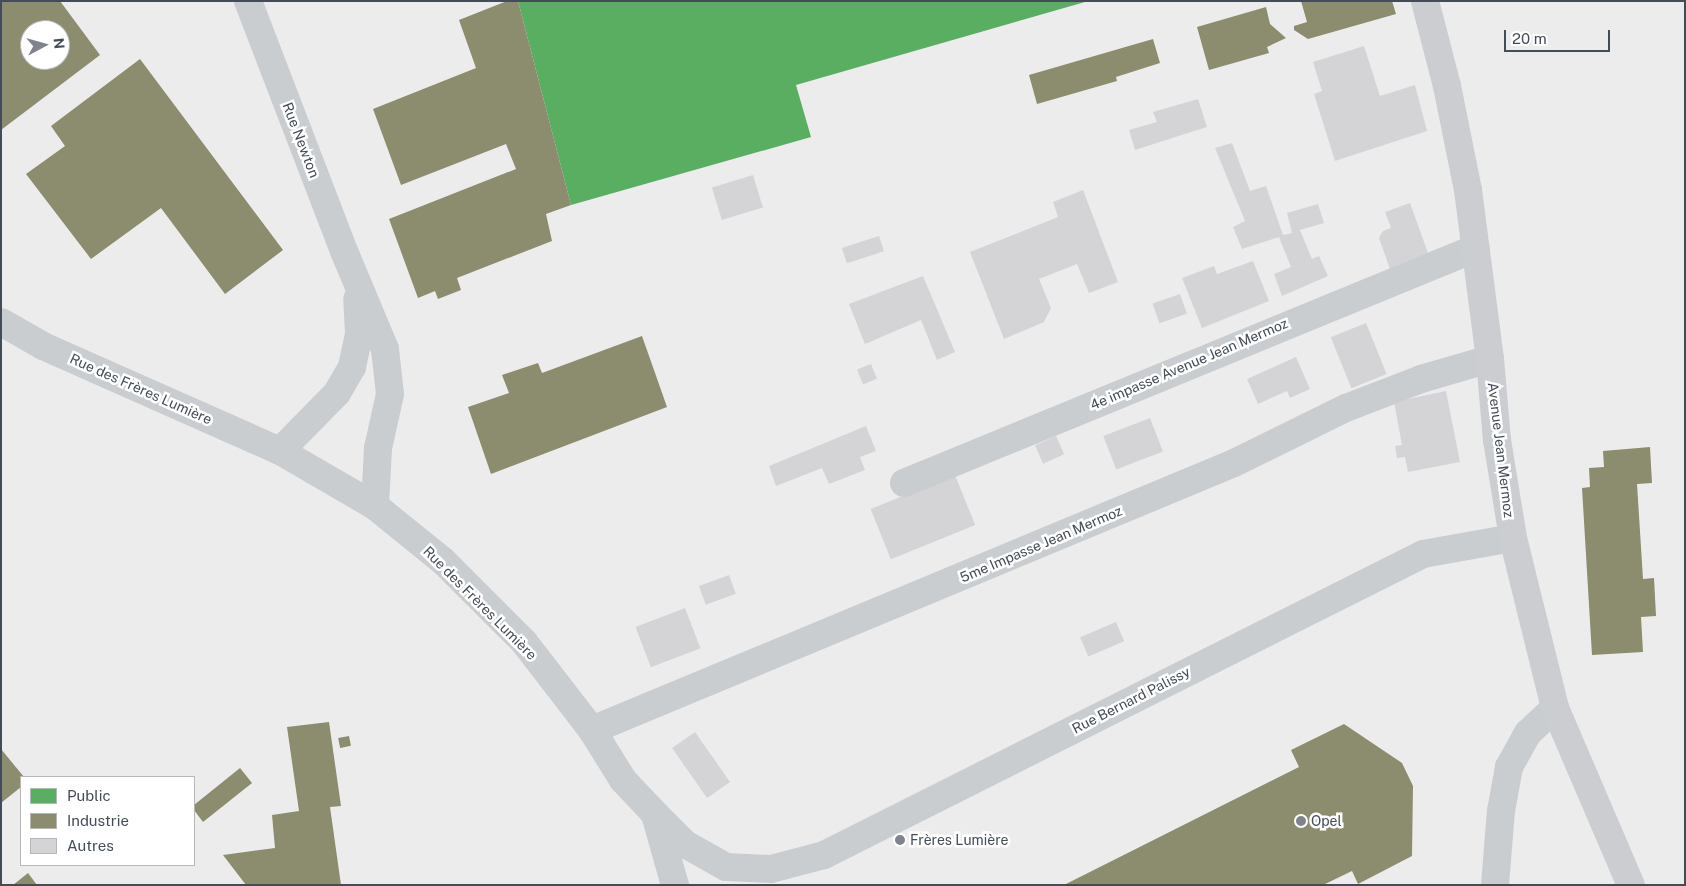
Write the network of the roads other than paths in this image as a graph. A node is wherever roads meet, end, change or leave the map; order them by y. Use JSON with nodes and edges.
{"nodes":[{"id":1,"x":248,"y":1,"type":"edge"},
{"id":2,"x":1425,"y":1,"type":"edge"},
{"id":3,"x":1476,"y":248,"type":"junction"},
{"id":4,"x":355,"y":278,"type":"junction"},
{"id":5,"x":1,"y":322,"type":"edge"},
{"id":6,"x":1490,"y":359,"type":"junction"},
{"id":7,"x":280,"y":451,"type":"junction"},
{"id":8,"x":904,"y":483,"type":"dead end"},
{"id":9,"x":375,"y":506,"type":"junction"},
{"id":10,"x":1513,"y":538,"type":"junction"},
{"id":11,"x":1555,"y":708,"type":"junction"},
{"id":12,"x":592,"y":730,"type":"junction"},
{"id":13,"x":655,"y":814,"type":"junction"},
{"id":14,"x":766,"y":877,"type":"edge"},
{"id":15,"x":675,"y":885,"type":"edge"},
{"id":16,"x":1495,"y":885,"type":"edge"},
{"id":17,"x":1631,"y":885,"type":"edge"}],
"edges":[{"from":1,"to":4,"type":"street","name":"Rue Newton"},
{"from":2,"to":3,"type":"main road","name":"Avenue Jean Mermoz"},
{"from":3,"to":6,"type":"main road","name":"Avenue Jean Mermoz"},
{"from":3,"to":8,"type":"street","name":"4e impasse Avenue Jean Mermoz"},
{"from":4,"to":7,"type":"street","name":"Rue Newton"},
{"from":4,"to":9,"type":"street","name":"Rue Newton"},
{"from":5,"to":7,"type":"street","name":"Rue des Frères Lumière"},
{"from":6,"to":10,"type":"main road","name":"Avenue Jean Mermoz"},
{"from":6,"to":12,"type":"street","name":"5me Impasse Jean Mermoz"},
{"from":7,"to":9,"type":"street","name":"Rue des Frères Lumière"},
{"from":9,"to":12,"type":"street","name":"Rue des Frères Lumière"},
{"from":10,"to":11,"type":"main road","name":"Avenue Jean Mermoz"},
{"from":10,"to":14,"type":"street","name":"Rue Bernard Palissy"},
{"from":11,"to":16,"type":"street"},
{"from":11,"to":17,"type":"main road","name":"Avenue Jean Mermoz"},
{"from":12,"to":13,"type":"street","name":"Rue des Frères Lumière"},
{"from":13,"to":14,"type":"street","name":"Rue des Frères Lumière"},
{"from":13,"to":15,"type":"street"}]}
